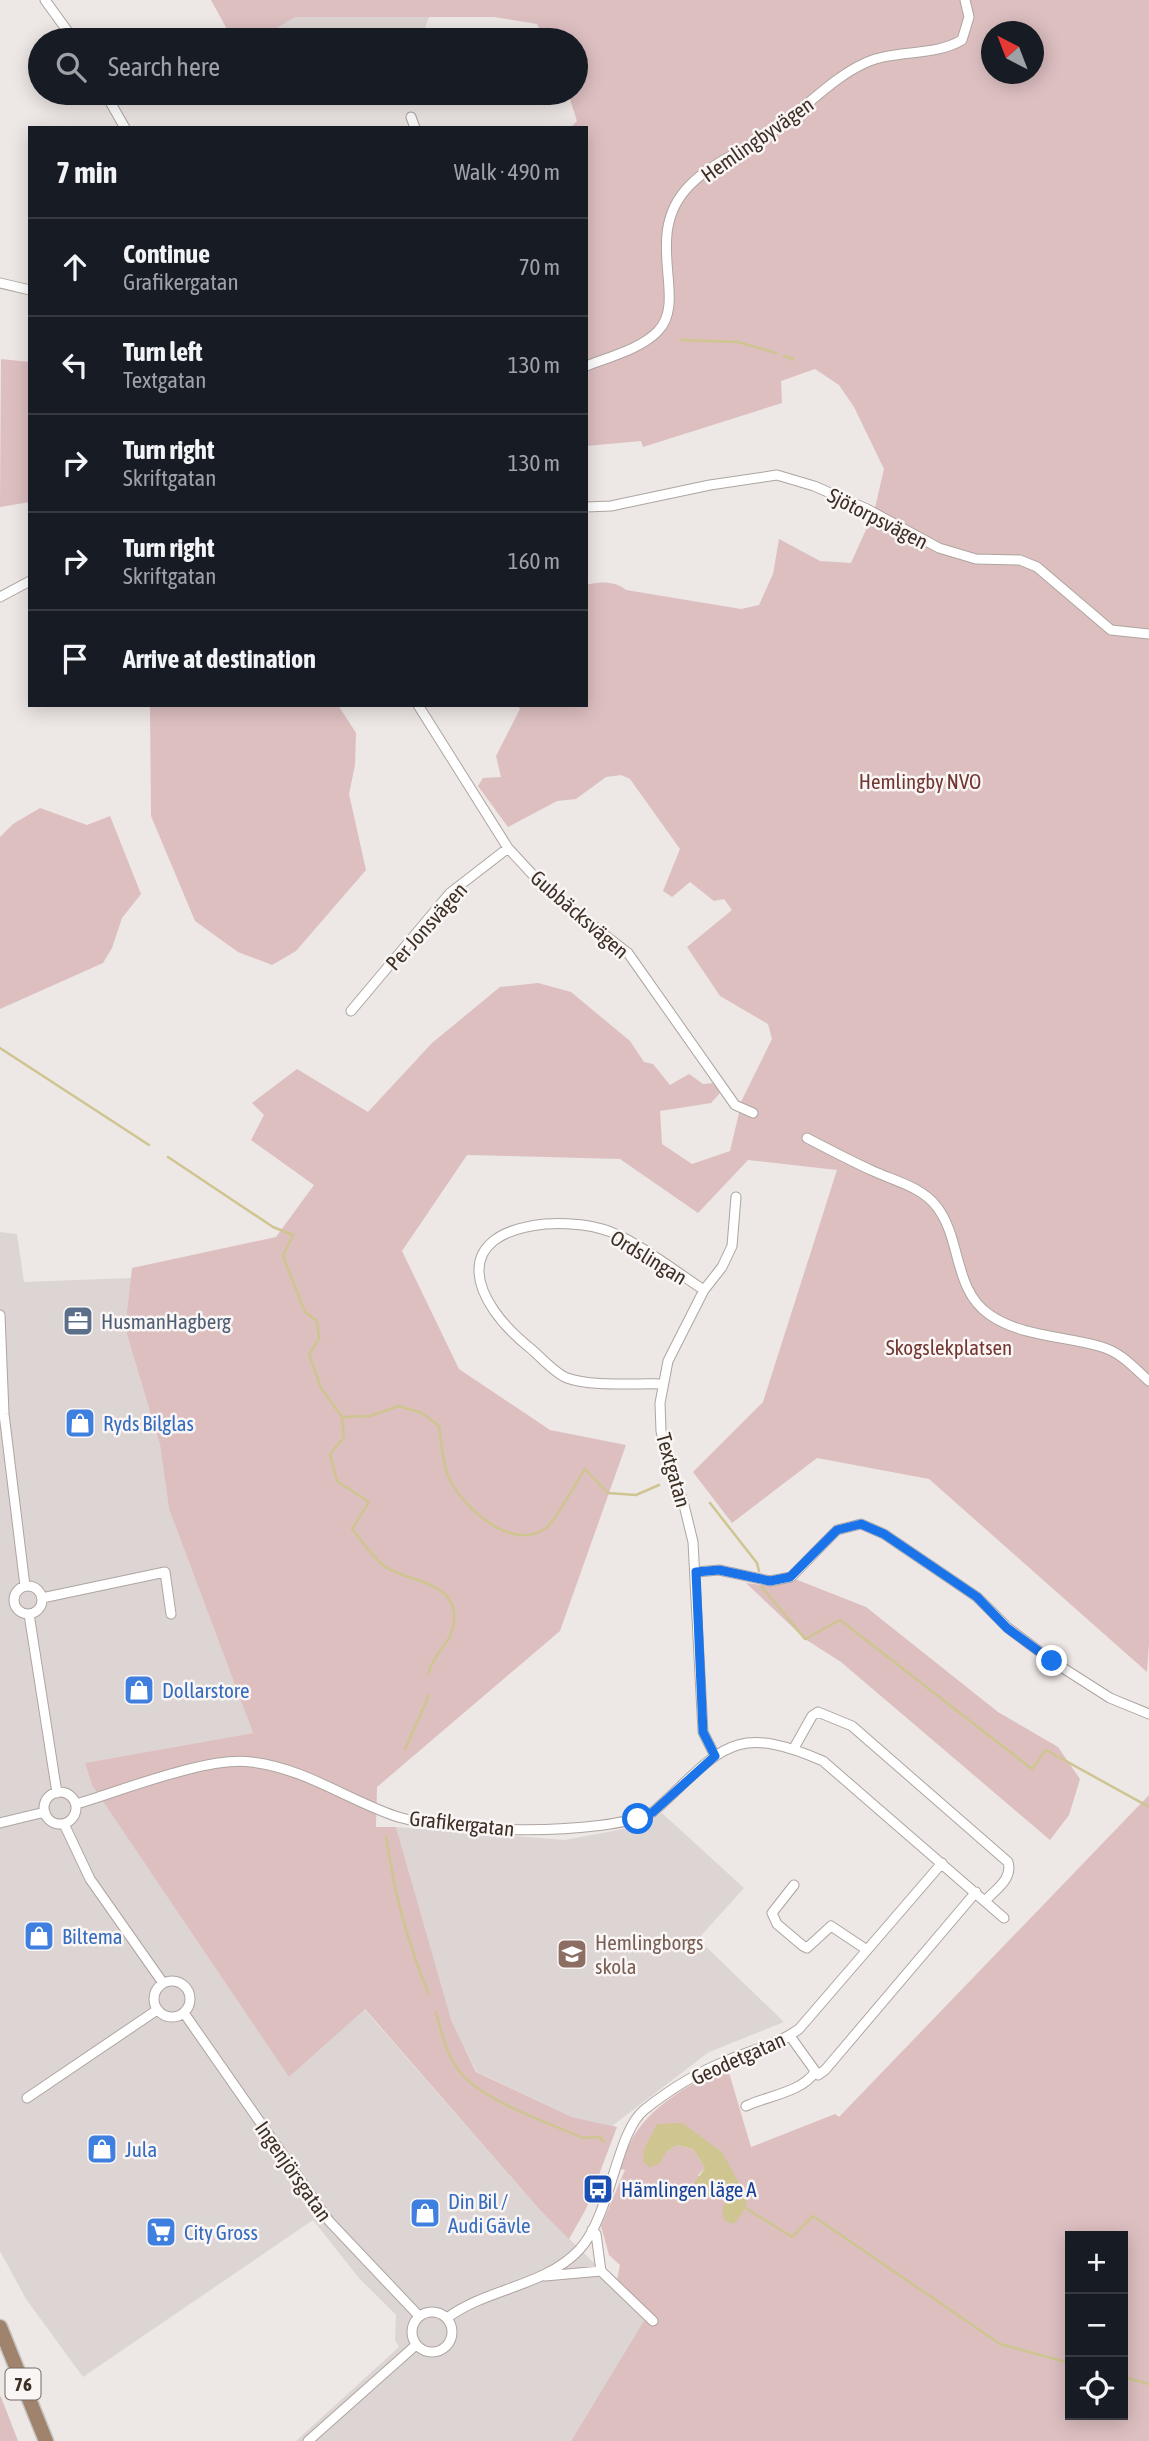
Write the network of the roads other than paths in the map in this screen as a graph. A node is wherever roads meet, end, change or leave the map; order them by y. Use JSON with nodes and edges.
{"nodes":[{"id":1,"x":46,"y":0,"type":"edge"},
{"id":2,"x":965,"y":0,"type":"edge"},
{"id":3,"x":66,"y":28,"type":"edge"},
{"id":4,"x":112,"y":105,"type":"edge"},
{"id":5,"x":411,"y":117,"type":"dead end"},
{"id":6,"x":124,"y":126,"type":"edge"},
{"id":7,"x":414,"y":126,"type":"edge"},
{"id":8,"x":0,"y":283,"type":"edge"},
{"id":9,"x":28,"y":290,"type":"edge"},
{"id":10,"x":588,"y":365,"type":"edge"},
{"id":11,"x":588,"y":507,"type":"edge"},
{"id":12,"x":28,"y":581,"type":"edge"},
{"id":13,"x":0,"y":597,"type":"edge"},
{"id":14,"x":1149,"y":634,"type":"edge"},
{"id":15,"x":419,"y":707,"type":"edge"},
{"id":16,"x":508,"y":848,"type":"junction"},
{"id":17,"x":351,"y":1011,"type":"dead end"},
{"id":18,"x":753,"y":1113,"type":"dead end"},
{"id":19,"x":807,"y":1138,"type":"dead end"},
{"id":20,"x":736,"y":1197,"type":"dead end"},
{"id":21,"x":704,"y":1290,"type":"junction"},
{"id":22,"x":0,"y":1315,"type":"edge"},
{"id":23,"x":1149,"y":1381,"type":"edge"},
{"id":24,"x":662,"y":1384,"type":"junction"},
{"id":25,"x":696,"y":1572,"type":"junction"},
{"id":26,"x":25,"y":1586,"type":"junction"},
{"id":27,"x":42,"y":1598,"type":"junction"},
{"id":28,"x":29,"y":1614,"type":"junction"},
{"id":29,"x":171,"y":1615,"type":"dead end"},
{"id":30,"x":1149,"y":1714,"type":"edge"},
{"id":31,"x":794,"y":1748,"type":"junction"},
{"id":32,"x":715,"y":1756,"type":"junction"},
{"id":33,"x":57,"y":1793,"type":"junction"},
{"id":34,"x":76,"y":1804,"type":"junction"},
{"id":35,"x":45,"y":1812,"type":"junction"},
{"id":36,"x":0,"y":1823,"type":"edge"},
{"id":37,"x":64,"y":1824,"type":"junction"},
{"id":38,"x":943,"y":1863,"type":"junction"},
{"id":39,"x":794,"y":1885,"type":"dead end"},
{"id":40,"x":976,"y":1892,"type":"junction"},
{"id":41,"x":985,"y":1901,"type":"junction"},
{"id":42,"x":1004,"y":1918,"type":"dead end"},
{"id":43,"x":867,"y":1950,"type":"junction"},
{"id":44,"x":163,"y":1983,"type":"junction"},
{"id":45,"x":157,"y":2010,"type":"junction"},
{"id":46,"x":184,"y":2013,"type":"junction"},
{"id":47,"x":790,"y":2035,"type":"junction"},
{"id":48,"x":816,"y":2073,"type":"junction"},
{"id":49,"x":27,"y":2098,"type":"dead end"},
{"id":50,"x":746,"y":2106,"type":"dead end"},
{"id":51,"x":592,"y":2230,"type":"junction"},
{"id":52,"x":601,"y":2271,"type":"junction"},
{"id":53,"x":544,"y":2275,"type":"junction"},
{"id":54,"x":419,"y":2316,"type":"junction"},
{"id":55,"x":447,"y":2318,"type":"junction"},
{"id":56,"x":653,"y":2321,"type":"dead end"},
{"id":57,"x":0,"y":2327,"type":"edge"},
{"id":58,"x":0,"y":2343,"type":"edge"},
{"id":59,"x":416,"y":2346,"type":"junction"},
{"id":60,"x":38,"y":2441,"type":"edge"},
{"id":61,"x":46,"y":2441,"type":"edge"},
{"id":62,"x":307,"y":2441,"type":"edge"}],
"edges":[{"from":1,"to":3,"type":"street"},
{"from":2,"to":10,"type":"street","name":"Hemlingbyvägen"},
{"from":4,"to":6,"type":"street"},
{"from":5,"to":7,"type":"street"},
{"from":8,"to":9,"type":"street"},
{"from":11,"to":14,"type":"street","name":"Sjötorpsvägen"},
{"from":12,"to":13,"type":"street"},
{"from":15,"to":16,"type":"street","name":"Gubbäcksvägen"},
{"from":16,"to":17,"type":"street","name":"Per Jonsvägen"},
{"from":16,"to":18,"type":"street","name":"Gubbäcksvägen"},
{"from":19,"to":23,"type":"street"},
{"from":20,"to":21,"type":"street","name":"Textgatan"},
{"from":21,"to":24,"type":"street","name":"Textgatan"},
{"from":21,"to":24,"type":"street","name":"Ordslingan"},
{"from":22,"to":26,"type":"street"},
{"from":24,"to":25,"type":"street","name":"Textgatan"},
{"from":25,"to":30,"type":"street"},
{"from":25,"to":32,"type":"street","name":"Textgatan"},
{"from":26,"to":27,"type":"street"},
{"from":26,"to":28,"type":"street"},
{"from":27,"to":28,"type":"street"},
{"from":27,"to":29,"type":"street"},
{"from":28,"to":33,"type":"street"},
{"from":31,"to":32,"type":"street","name":"Grafikergatan"},
{"from":31,"to":38,"type":"street","name":"Grafikergatan"},
{"from":31,"to":41,"type":"street"},
{"from":32,"to":34,"type":"street","name":"Grafikergatan"},
{"from":33,"to":34,"type":"street"},
{"from":33,"to":35,"type":"street"},
{"from":34,"to":37,"type":"street"},
{"from":35,"to":36,"type":"street"},
{"from":35,"to":37,"type":"street"},
{"from":37,"to":44,"type":"street"},
{"from":38,"to":40,"type":"street","name":"Grafikergatan"},
{"from":38,"to":43,"type":"street","name":"Geodetgatan"},
{"from":39,"to":43,"type":"street"},
{"from":40,"to":41,"type":"street","name":"Grafikergatan"},
{"from":40,"to":48,"type":"street"},
{"from":41,"to":42,"type":"street","name":"Grafikergatan"},
{"from":43,"to":47,"type":"street","name":"Geodetgatan"},
{"from":44,"to":45,"type":"street"},
{"from":44,"to":46,"type":"street"},
{"from":45,"to":46,"type":"street"},
{"from":45,"to":49,"type":"street"},
{"from":46,"to":54,"type":"street","name":"Ingenjörsgatan"},
{"from":47,"to":48,"type":"street"},
{"from":47,"to":51,"type":"street","name":"Geodetgatan"},
{"from":48,"to":50,"type":"street"},
{"from":51,"to":52,"type":"street"},
{"from":51,"to":53,"type":"street","name":"Geodetgatan"},
{"from":52,"to":53,"type":"street"},
{"from":52,"to":56,"type":"street"},
{"from":53,"to":55,"type":"street","name":"Geodetgatan"},
{"from":54,"to":55,"type":"street"},
{"from":54,"to":59,"type":"street"},
{"from":55,"to":59,"type":"street"},
{"from":57,"to":61,"type":"main road","number":"76"},
{"from":58,"to":60,"type":"main road","number":"76"},
{"from":59,"to":62,"type":"street"}]}
